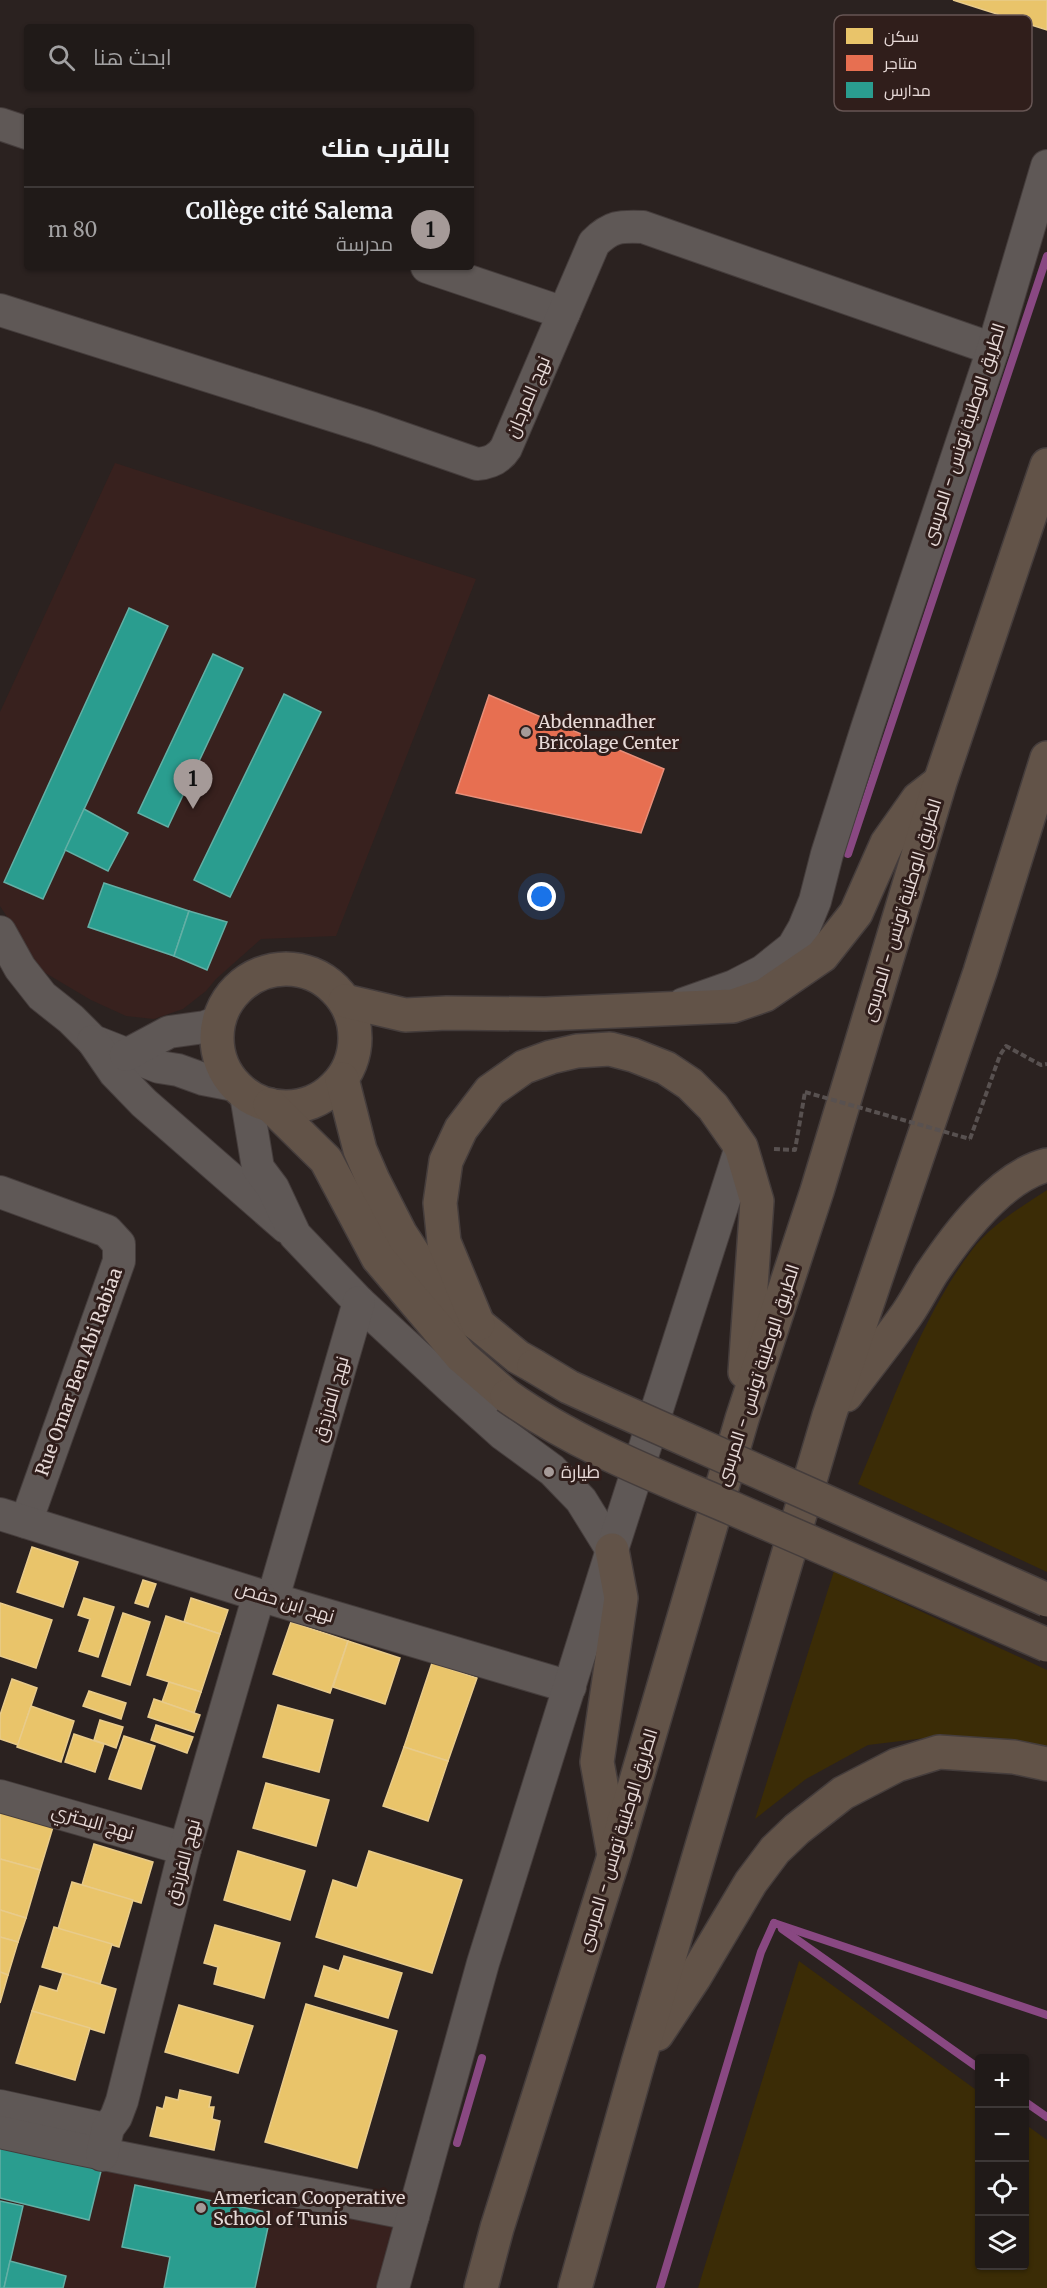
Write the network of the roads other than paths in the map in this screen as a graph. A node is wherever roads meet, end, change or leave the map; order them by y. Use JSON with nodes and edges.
{"nodes":[{"id":1,"x":0,"y":124,"type":"edge"},
{"id":2,"x":24,"y":132,"type":"edge"},
{"id":3,"x":1047,"y":166,"type":"edge"},
{"id":4,"x":436,"y":270,"type":"edge"},
{"id":5,"x":0,"y":310,"type":"edge"},
{"id":6,"x":564,"y":313,"type":"junction"},
{"id":7,"x":993,"y":349,"type":"junction"},
{"id":8,"x":1047,"y":465,"type":"edge"},
{"id":9,"x":1047,"y":758,"type":"edge"},
{"id":10,"x":940,"y":782,"type":"junction"},
{"id":11,"x":0,"y":932,"type":"edge"},
{"id":12,"x":345,"y":1001,"type":"junction"},
{"id":13,"x":674,"y":1008,"type":"junction"},
{"id":14,"x":218,"y":1022,"type":"junction"},
{"id":15,"x":93,"y":1041,"type":"junction"},
{"id":16,"x":126,"y":1054,"type":"junction"},
{"id":17,"x":342,"y":1079,"type":"junction"},
{"id":18,"x":250,"y":1095,"type":"junction"},
{"id":19,"x":741,"y":1147,"type":"junction"},
{"id":20,"x":1047,"y":1165,"type":"edge"},
{"id":21,"x":0,"y":1192,"type":"edge"},
{"id":22,"x":295,"y":1234,"type":"junction"},
{"id":23,"x":359,"y":1302,"type":"junction"},
{"id":24,"x":478,"y":1324,"type":"junction"},
{"id":25,"x":829,"y":1416,"type":"junction"},
{"id":26,"x":742,"y":1419,"type":"junction"},
{"id":27,"x":13,"y":1518,"type":"edge"},
{"id":28,"x":612,"y":1550,"type":"junction"},
{"id":29,"x":266,"y":1597,"type":"junction"},
{"id":30,"x":1047,"y":1600,"type":"edge"},
{"id":31,"x":1047,"y":1645,"type":"edge"},
{"id":32,"x":570,"y":1687,"type":"junction"},
{"id":33,"x":1047,"y":1764,"type":"edge"},
{"id":34,"x":0,"y":1796,"type":"edge"},
{"id":35,"x":185,"y":1849,"type":"junction"},
{"id":36,"x":614,"y":1856,"type":"junction"},
{"id":37,"x":638,"y":2063,"type":"junction"},
{"id":38,"x":0,"y":2106,"type":"edge"},
{"id":39,"x":0,"y":2132,"type":"edge"},
{"id":40,"x":105,"y":2141,"type":"junction"},
{"id":41,"x":413,"y":2216,"type":"junction"},
{"id":42,"x":393,"y":2288,"type":"edge"},
{"id":43,"x":481,"y":2288,"type":"edge"},
{"id":44,"x":575,"y":2288,"type":"edge"}],
"edges":[{"from":1,"to":2,"type":"street"},
{"from":3,"to":7,"type":"street","name":"الطريق الوطنية تونس - المرسى"},
{"from":4,"to":6,"type":"street"},
{"from":5,"to":6,"type":"street","name":"نهج المرجان"},
{"from":6,"to":7,"type":"street","name":"نهج المرجان"},
{"from":7,"to":13,"type":"street","name":"الطريق الوطنية تونس - المرسى"},
{"from":8,"to":10,"type":"highway","name":"الطريق الوطنية تونس - المرسى"},
{"from":9,"to":25,"type":"highway"},
{"from":10,"to":13,"type":"highway"},
{"from":10,"to":26,"type":"highway","name":"الطريق الوطنية تونس - المرسى"},
{"from":11,"to":15,"type":"street"},
{"from":12,"to":13,"type":"highway"},
{"from":12,"to":14,"type":"highway"},
{"from":12,"to":17,"type":"highway"},
{"from":14,"to":16,"type":"street"},
{"from":14,"to":18,"type":"highway"},
{"from":15,"to":16,"type":"street"},
{"from":15,"to":22,"type":"street"},
{"from":16,"to":18,"type":"street"},
{"from":17,"to":18,"type":"highway"},
{"from":17,"to":24,"type":"highway"},
{"from":18,"to":22,"type":"street"},
{"from":18,"to":31,"type":"highway","bridge":true},
{"from":19,"to":24,"type":"highway"},
{"from":19,"to":26,"type":"highway"},
{"from":19,"to":28,"type":"street"},
{"from":20,"to":25,"type":"highway"},
{"from":21,"to":27,"type":"street","name":"Rue Omar Ben Abi Rabiaa"},
{"from":22,"to":23,"type":"street"},
{"from":23,"to":28,"type":"street"},
{"from":23,"to":29,"type":"street","name":"نهج الفرزدق"},
{"from":24,"to":30,"type":"highway","bridge":true},
{"from":25,"to":37,"type":"highway"},
{"from":26,"to":36,"type":"highway","name":"الطريق الوطنية تونس - المرسى"},
{"from":27,"to":29,"type":"street","name":"نهج ابن حفص"},
{"from":28,"to":32,"type":"street"},
{"from":28,"to":36,"type":"highway"},
{"from":29,"to":32,"type":"street","name":"نهج ابن حفص"},
{"from":29,"to":35,"type":"street","name":"نهج الفرزدق"},
{"from":32,"to":41,"type":"street"},
{"from":33,"to":37,"type":"highway"},
{"from":34,"to":35,"type":"street","name":"نهج البحتري"},
{"from":35,"to":40,"type":"street","name":"نهج الفرزدق"},
{"from":36,"to":43,"type":"highway","name":"الطريق الوطنية تونس - المرسى"},
{"from":37,"to":44,"type":"highway"},
{"from":38,"to":40,"type":"street"},
{"from":39,"to":40,"type":"street"},
{"from":40,"to":41,"type":"street"},
{"from":41,"to":42,"type":"street"}]}
